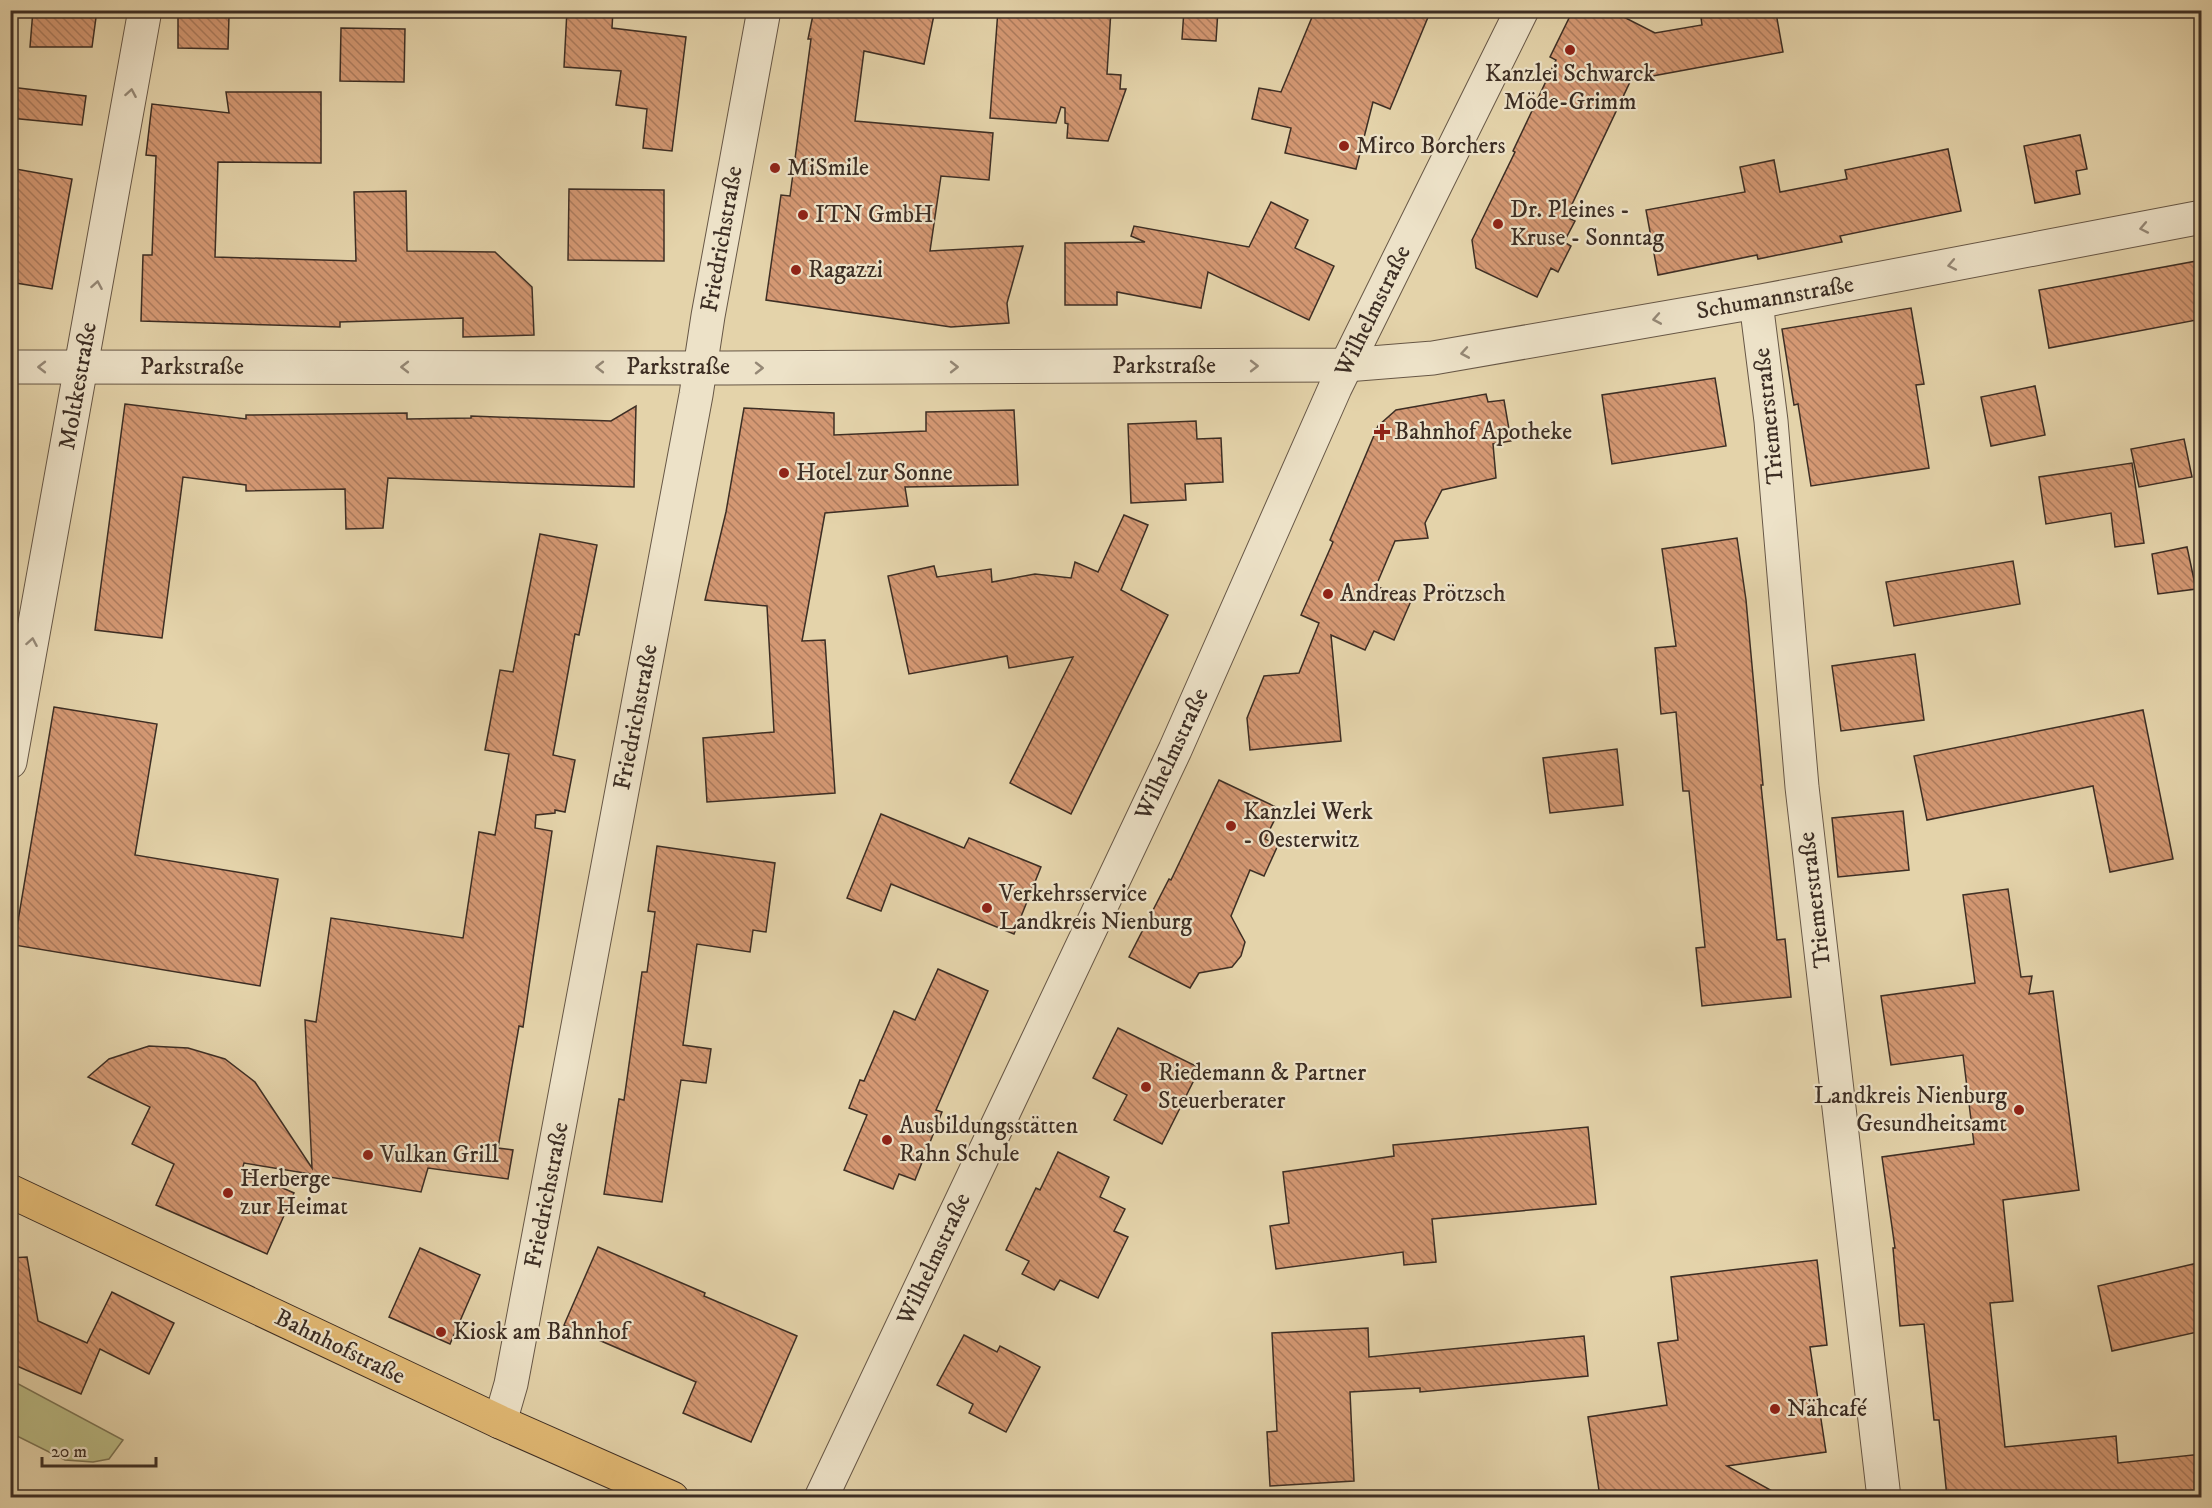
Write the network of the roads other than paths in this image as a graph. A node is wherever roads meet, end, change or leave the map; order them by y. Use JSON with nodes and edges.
{"nodes":[{"id":1,"x":146,"y":10,"type":"edge"},
{"id":2,"x":764,"y":10,"type":"edge"},
{"id":3,"x":1522,"y":10,"type":"edge"},
{"id":4,"x":2202,"y":217,"type":"edge"},
{"id":5,"x":1756,"y":302,"type":"junction"},
{"id":6,"x":1346,"y":365,"type":"junction"},
{"id":7,"x":10,"y":367,"type":"edge"},
{"id":8,"x":700,"y":367,"type":"junction"},
{"id":9,"x":82,"y":368,"type":"junction"},
{"id":10,"x":10,"y":762,"type":"edge"},
{"id":11,"x":10,"y":1191,"type":"edge"},
{"id":12,"x":500,"y":1422,"type":"junction"},
{"id":13,"x":672,"y":1497,"type":"edge"},
{"id":14,"x":821,"y":1497,"type":"edge"},
{"id":15,"x":1884,"y":1497,"type":"edge"}],
"edges":[{"from":9,"to":1,"type":"street","name":"Moltkestraße","one_way":true},
{"from":2,"to":8,"type":"street","name":"Friedrichstraße"},
{"from":3,"to":6,"type":"street","name":"Wilhelmstraße"},
{"from":4,"to":5,"type":"street","name":"Schumannstraße","one_way":true},
{"from":5,"to":6,"type":"street","name":"Schumannstraße","one_way":true},
{"from":5,"to":15,"type":"street","name":"Triemerstraße"},
{"from":8,"to":6,"type":"street","name":"Parkstraße","one_way":true},
{"from":6,"to":14,"type":"street","name":"Wilhelmstraße"},
{"from":9,"to":7,"type":"street","name":"Parkstraße","one_way":true},
{"from":8,"to":9,"type":"street","name":"Parkstraße","one_way":true},
{"from":8,"to":12,"type":"street","name":"Friedrichstraße"},
{"from":10,"to":9,"type":"street","name":"Moltkestraße","one_way":true},
{"from":11,"to":12,"type":"main road","name":"Bahnhofstraße"},
{"from":12,"to":13,"type":"main road","name":"Bahnhofstraße"}]}
